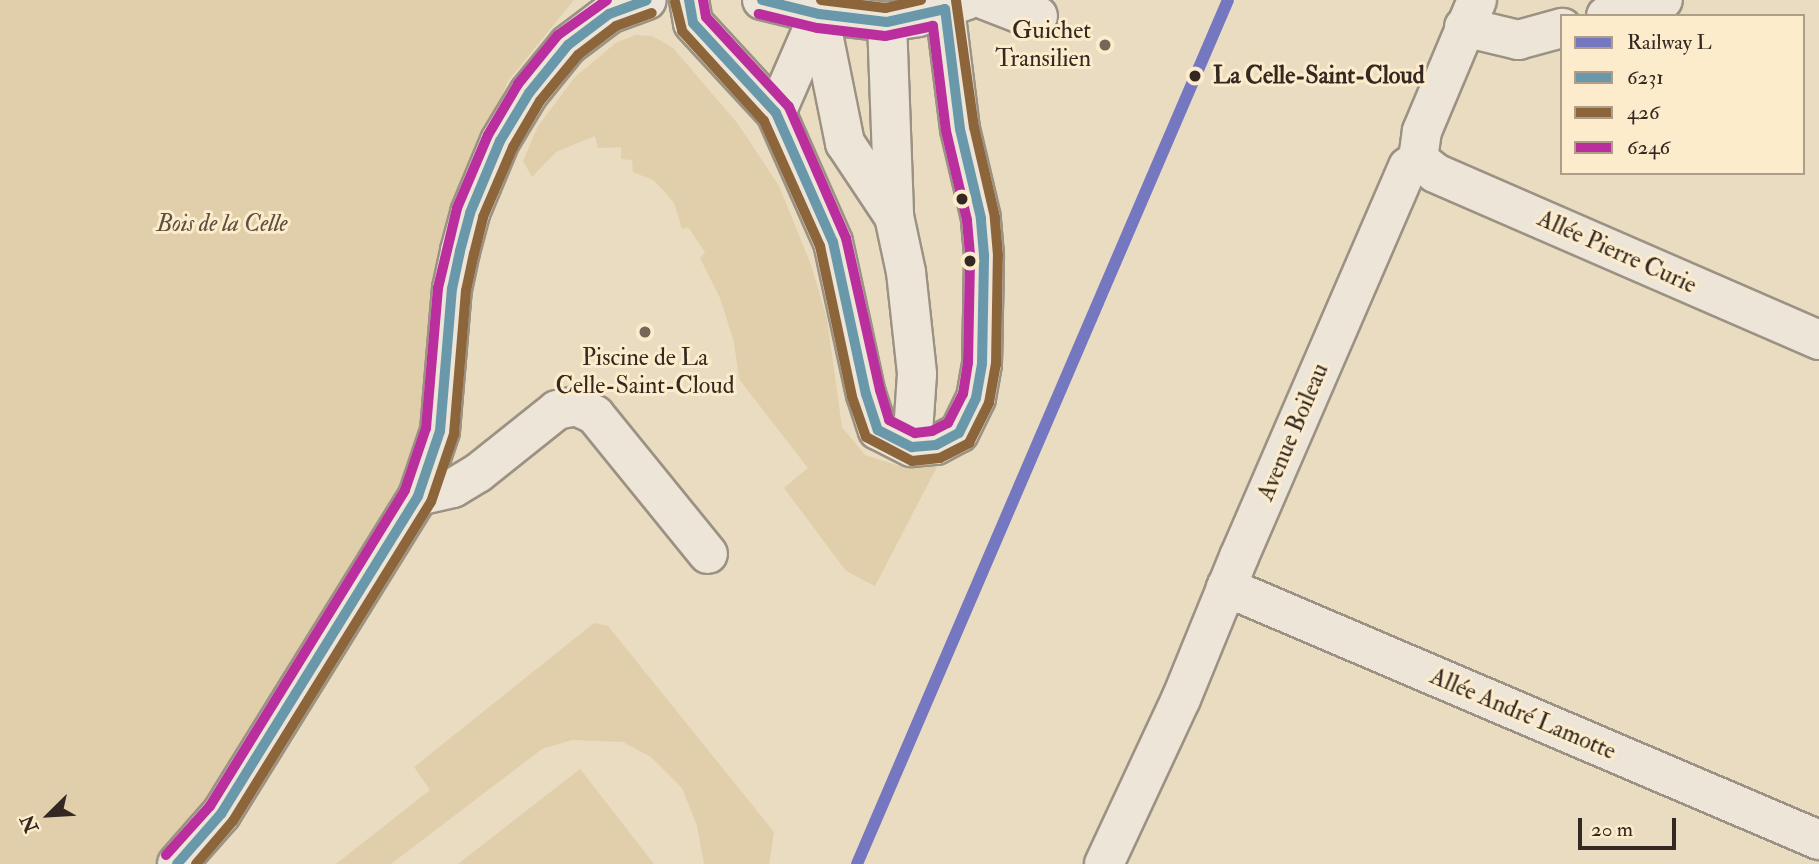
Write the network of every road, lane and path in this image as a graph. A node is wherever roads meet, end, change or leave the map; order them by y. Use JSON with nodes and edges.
{"nodes":[{"id":1,"x":647,"y":0,"type":"edge"},
{"id":2,"x":689,"y":0,"type":"edge"},
{"id":3,"x":762,"y":0,"type":"edge"},
{"id":4,"x":985,"y":0,"type":"edge"},
{"id":5,"x":1663,"y":0,"type":"edge"},
{"id":6,"x":956,"y":5,"type":"edge"},
{"id":7,"x":819,"y":14,"type":"junction"},
{"id":8,"x":1471,"y":14,"type":"edge"},
{"id":9,"x":1613,"y":14,"type":"edge"},
{"id":10,"x":1038,"y":16,"type":"dead end"},
{"id":11,"x":887,"y":22,"type":"junction"},
{"id":12,"x":1560,"y":29,"type":"edge"},
{"id":13,"x":776,"y":113,"type":"junction"},
{"id":14,"x":1418,"y":159,"type":"junction"},
{"id":15,"x":894,"y":216,"type":"junction"},
{"id":16,"x":1819,"y":340,"type":"edge"},
{"id":17,"x":912,"y":447,"type":"junction"},
{"id":18,"x":418,"y":496,"type":"junction"},
{"id":19,"x":708,"y":554,"type":"dead end"},
{"id":20,"x":1226,"y":586,"type":"junction"},
{"id":21,"x":1819,"y":841,"type":"edge"},
{"id":22,"x":177,"y":864,"type":"edge"},
{"id":23,"x":1104,"y":864,"type":"edge"},
{"id":24,"x":1817,"y":864,"type":"edge"}],
"edges":[{"from":1,"to":18,"type":"street"},
{"from":2,"to":13,"type":"street"},
{"from":3,"to":7,"type":"street"},
{"from":4,"to":10,"type":"street"},
{"from":5,"to":9,"type":"street"},
{"from":6,"to":11,"type":"street"},
{"from":6,"to":17,"type":"street"},
{"from":7,"to":11,"type":"street"},
{"from":7,"to":13,"type":"street"},
{"from":7,"to":15,"type":"street"},
{"from":8,"to":12,"type":"street"},
{"from":8,"to":14,"type":"street","name":"Avenue Boileau"},
{"from":11,"to":15,"type":"street"},
{"from":13,"to":17,"type":"street"},
{"from":14,"to":16,"type":"street","name":"Allée Pierre Curie"},
{"from":14,"to":20,"type":"street","name":"Avenue Boileau"},
{"from":15,"to":17,"type":"street"},
{"from":18,"to":19,"type":"street"},
{"from":18,"to":22,"type":"street"},
{"from":20,"to":21,"type":"street","name":"Allée André Lamotte"},
{"from":20,"to":23,"type":"street","name":"Avenue Boileau"},
{"from":21,"to":24,"type":"street"}]}
